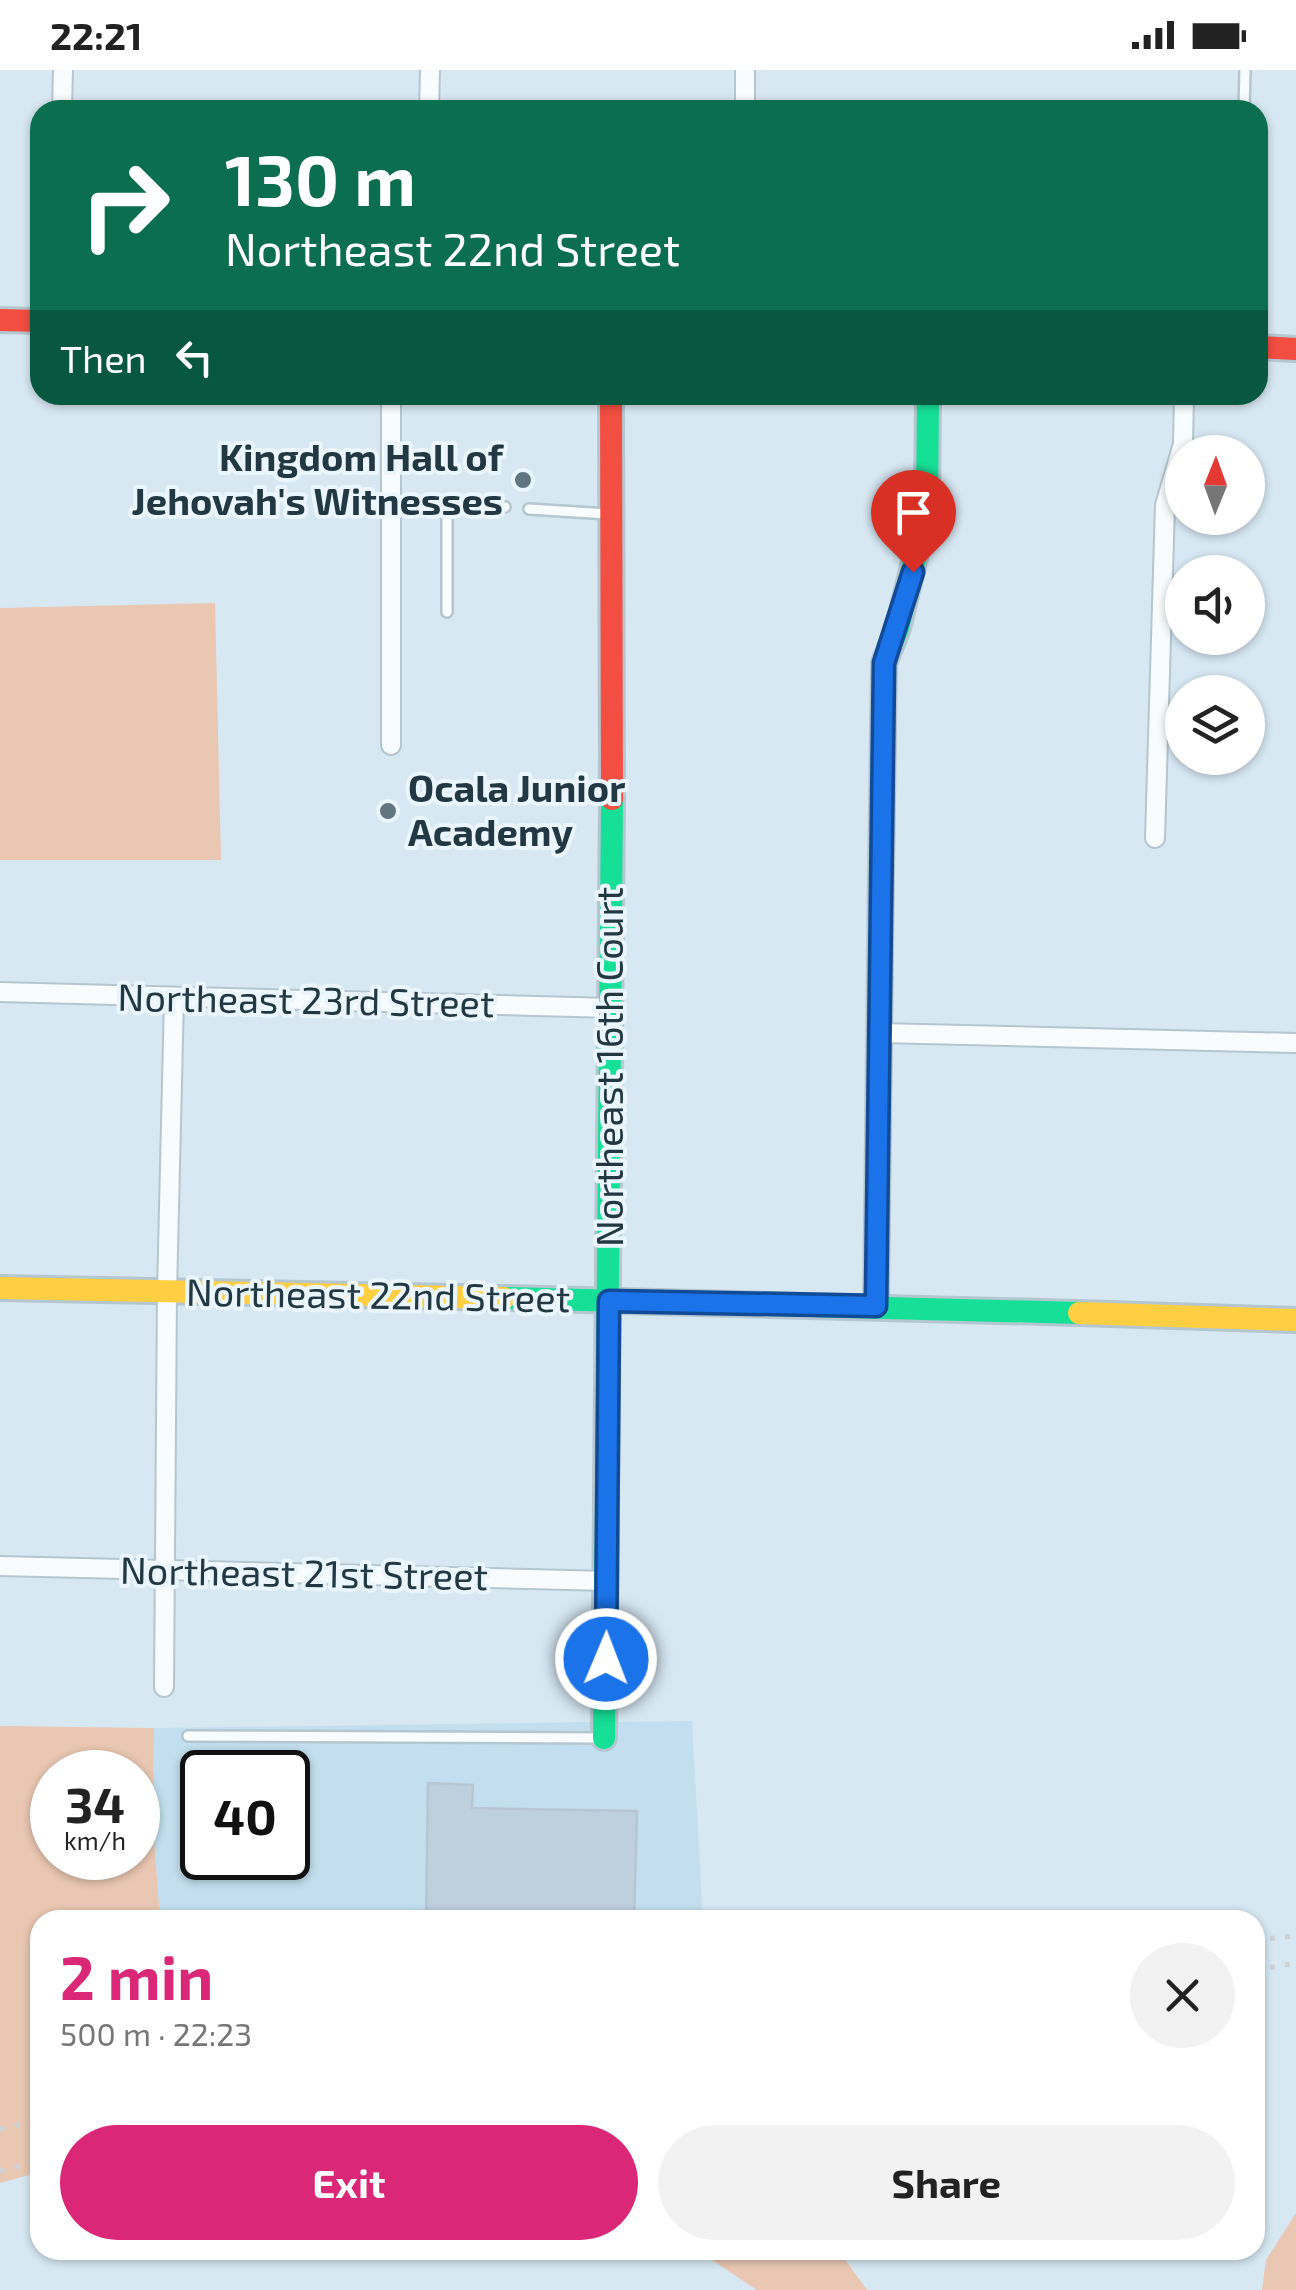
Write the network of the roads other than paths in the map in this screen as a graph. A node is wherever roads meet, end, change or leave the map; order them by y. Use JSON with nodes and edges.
{"nodes":[{"id":1,"x":63,"y":70,"type":"edge"},
{"id":2,"x":430,"y":70,"type":"edge"},
{"id":3,"x":745,"y":70,"type":"edge"},
{"id":4,"x":1245,"y":70,"type":"edge"},
{"id":5,"x":62,"y":100,"type":"edge"},
{"id":6,"x":429,"y":100,"type":"edge"},
{"id":7,"x":745,"y":100,"type":"edge"},
{"id":8,"x":1244,"y":100,"type":"edge"},
{"id":9,"x":0,"y":320,"type":"edge"},
{"id":10,"x":30,"y":321,"type":"edge"},
{"id":11,"x":1268,"y":348,"type":"edge"},
{"id":12,"x":1296,"y":349,"type":"edge"},
{"id":13,"x":390,"y":405,"type":"edge"},
{"id":14,"x":611,"y":405,"type":"edge"},
{"id":15,"x":928,"y":405,"type":"edge"},
{"id":16,"x":1184,"y":405,"type":"edge"},
{"id":17,"x":505,"y":507,"type":"dead end"},
{"id":18,"x":530,"y":509,"type":"dead end"},
{"id":19,"x":611,"y":514,"type":"junction"},
{"id":20,"x":447,"y":612,"type":"dead end"},
{"id":21,"x":391,"y":745,"type":"dead end"},
{"id":22,"x":1155,"y":838,"type":"dead end"},
{"id":23,"x":0,"y":992,"type":"edge"},
{"id":24,"x":174,"y":998,"type":"junction"},
{"id":25,"x":612,"y":1008,"type":"junction"},
{"id":26,"x":880,"y":1032,"type":"junction"},
{"id":27,"x":1296,"y":1043,"type":"edge"},
{"id":28,"x":0,"y":1288,"type":"edge"},
{"id":29,"x":166,"y":1292,"type":"junction"},
{"id":30,"x":609,"y":1301,"type":"junction"},
{"id":31,"x":876,"y":1306,"type":"junction"},
{"id":32,"x":1296,"y":1320,"type":"edge"},
{"id":33,"x":0,"y":1566,"type":"edge"},
{"id":34,"x":167,"y":1572,"type":"junction"},
{"id":35,"x":608,"y":1580,"type":"junction"},
{"id":36,"x":164,"y":1687,"type":"dead end"},
{"id":37,"x":188,"y":1736,"type":"dead end"},
{"id":38,"x":604,"y":1738,"type":"joint"}],
"edges":[{"from":1,"to":5,"type":"street"},
{"from":2,"to":6,"type":"street"},
{"from":3,"to":7,"type":"street"},
{"from":4,"to":8,"type":"lane"},
{"from":9,"to":10,"type":"street"},
{"from":11,"to":12,"type":"street"},
{"from":13,"to":21,"type":"street"},
{"from":14,"to":19,"type":"street","name":"Northeast 16th Court"},
{"from":15,"to":26,"type":"street"},
{"from":16,"to":22,"type":"street"},
{"from":17,"to":20,"type":"lane"},
{"from":18,"to":19,"type":"lane"},
{"from":19,"to":25,"type":"street","name":"Northeast 16th Court"},
{"from":23,"to":24,"type":"street","name":"Northeast 23rd Street"},
{"from":24,"to":25,"type":"street","name":"Northeast 23rd Street"},
{"from":24,"to":29,"type":"street"},
{"from":25,"to":30,"type":"street","name":"Northeast 16th Court"},
{"from":26,"to":27,"type":"street"},
{"from":26,"to":31,"type":"street"},
{"from":28,"to":29,"type":"street","name":"Northeast 22nd Street"},
{"from":29,"to":30,"type":"street","name":"Northeast 22nd Street"},
{"from":29,"to":34,"type":"street"},
{"from":30,"to":31,"type":"street","name":"Northeast 22nd Street"},
{"from":30,"to":35,"type":"street","name":"Northeast 16th Court"},
{"from":31,"to":32,"type":"street","name":"Northeast 22nd Street"},
{"from":33,"to":34,"type":"street","name":"Northeast 21st Street"},
{"from":34,"to":35,"type":"street","name":"Northeast 21st Street"},
{"from":34,"to":36,"type":"street"},
{"from":35,"to":38,"type":"street","name":"Northeast 16th Court"},
{"from":37,"to":38,"type":"lane"}]}
